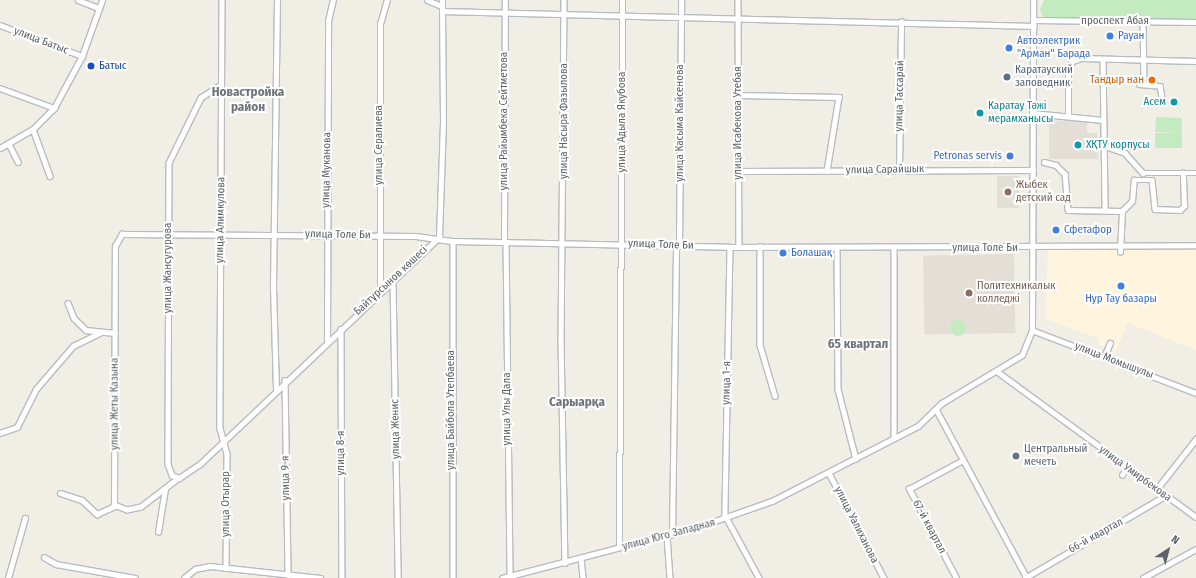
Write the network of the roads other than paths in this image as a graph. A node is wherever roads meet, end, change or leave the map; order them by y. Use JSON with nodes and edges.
{"nodes":[{"id":1,"x":78,"y":0,"type":"edge"},
{"id":2,"x":102,"y":0,"type":"edge"},
{"id":3,"x":222,"y":0,"type":"edge"},
{"id":4,"x":277,"y":0,"type":"edge"},
{"id":5,"x":333,"y":0,"type":"edge"},
{"id":6,"x":387,"y":0,"type":"edge"},
{"id":7,"x":426,"y":0,"type":"edge"},
{"id":8,"x":442,"y":0,"type":"edge"},
{"id":9,"x":505,"y":0,"type":"edge"},
{"id":10,"x":564,"y":0,"type":"edge"},
{"id":11,"x":622,"y":0,"type":"edge"},
{"id":12,"x":680,"y":0,"type":"edge"},
{"id":13,"x":738,"y":0,"type":"edge"},
{"id":14,"x":1033,"y":0,"type":"edge"},
{"id":15,"x":99,"y":8,"type":"junction"},
{"id":16,"x":442,"y":8,"type":"junction"},
{"id":17,"x":504,"y":14,"type":"junction"},
{"id":18,"x":564,"y":14,"type":"junction"},
{"id":19,"x":623,"y":15,"type":"junction"},
{"id":20,"x":681,"y":18,"type":"junction"},
{"id":21,"x":738,"y":18,"type":"junction"},
{"id":22,"x":1143,"y":21,"type":"junction"},
{"id":23,"x":901,"y":22,"type":"junction"},
{"id":24,"x":1196,"y":22,"type":"edge"},
{"id":25,"x":1034,"y":23,"type":"junction"},
{"id":26,"x":0,"y":25,"type":"edge"},
{"id":27,"x":82,"y":56,"type":"junction"},
{"id":28,"x":1103,"y":59,"type":"junction"},
{"id":29,"x":1144,"y":60,"type":"junction"},
{"id":30,"x":1196,"y":61,"type":"edge"},
{"id":31,"x":222,"y":85,"type":"junction"},
{"id":32,"x":0,"y":88,"type":"edge"},
{"id":33,"x":738,"y":95,"type":"junction"},
{"id":34,"x":1162,"y":97,"type":"dead end"},
{"id":35,"x":54,"y":108,"type":"junction"},
{"id":36,"x":1032,"y":113,"type":"junction"},
{"id":37,"x":1068,"y":116,"type":"junction"},
{"id":38,"x":1103,"y":120,"type":"junction"},
{"id":39,"x":33,"y":129,"type":"junction"},
{"id":40,"x":9,"y":144,"type":"junction"},
{"id":41,"x":1105,"y":146,"type":"junction"},
{"id":42,"x":0,"y":148,"type":"edge"},
{"id":43,"x":18,"y":162,"type":"dead end"},
{"id":44,"x":1044,"y":162,"type":"dead end"},
{"id":45,"x":899,"y":170,"type":"junction"},
{"id":46,"x":1033,"y":170,"type":"junction"},
{"id":47,"x":738,"y":171,"type":"junction"},
{"id":48,"x":827,"y":171,"type":"junction"},
{"id":49,"x":1143,"y":173,"type":"junction"},
{"id":50,"x":1183,"y":173,"type":"junction"},
{"id":51,"x":1196,"y":173,"type":"edge"},
{"id":52,"x":50,"y":176,"type":"dead end"},
{"id":53,"x":1143,"y":179,"type":"junction"},
{"id":54,"x":1105,"y":210,"type":"junction"},
{"id":55,"x":1122,"y":211,"type":"junction"},
{"id":56,"x":127,"y":234,"type":"joint"},
{"id":57,"x":222,"y":234,"type":"junction"},
{"id":58,"x":274,"y":234,"type":"junction"},
{"id":59,"x":326,"y":234,"type":"junction"},
{"id":60,"x":168,"y":235,"type":"junction"},
{"id":61,"x":379,"y":235,"type":"junction"},
{"id":62,"x":439,"y":238,"type":"junction"},
{"id":63,"x":453,"y":241,"type":"junction"},
{"id":64,"x":505,"y":242,"type":"junction"},
{"id":65,"x":563,"y":243,"type":"junction"},
{"id":66,"x":622,"y":244,"type":"junction"},
{"id":67,"x":1196,"y":245,"type":"edge"},
{"id":68,"x":678,"y":246,"type":"junction"},
{"id":69,"x":739,"y":246,"type":"junction"},
{"id":70,"x":760,"y":246,"type":"junction"},
{"id":71,"x":730,"y":247,"type":"junction"},
{"id":72,"x":838,"y":247,"type":"junction"},
{"id":73,"x":894,"y":248,"type":"junction"},
{"id":74,"x":1032,"y":248,"type":"junction"},
{"id":75,"x":1120,"y":250,"type":"junction"},
{"id":76,"x":394,"y":280,"type":"junction"},
{"id":77,"x":380,"y":292,"type":"junction"},
{"id":78,"x":68,"y":303,"type":"dead end"},
{"id":79,"x":341,"y":329,"type":"junction"},
{"id":80,"x":1032,"y":330,"type":"junction"},
{"id":81,"x":100,"y":333,"type":"junction"},
{"id":82,"x":115,"y":333,"type":"junction"},
{"id":83,"x":327,"y":341,"type":"junction"},
{"id":84,"x":1110,"y":343,"type":"dead end"},
{"id":85,"x":1104,"y":357,"type":"junction"},
{"id":86,"x":998,"y":372,"type":"junction"},
{"id":87,"x":285,"y":380,"type":"junction"},
{"id":88,"x":276,"y":389,"type":"junction"},
{"id":89,"x":1196,"y":393,"type":"edge"},
{"id":90,"x":775,"y":396,"type":"dead end"},
{"id":91,"x":936,"y":409,"type":"junction"},
{"id":92,"x":0,"y":433,"type":"edge"},
{"id":93,"x":894,"y":438,"type":"junction"},
{"id":94,"x":224,"y":440,"type":"junction"},
{"id":95,"x":1196,"y":440,"type":"edge"},
{"id":96,"x":856,"y":459,"type":"junction"},
{"id":97,"x":963,"y":460,"type":"junction"},
{"id":98,"x":1127,"y":468,"type":"junction"},
{"id":99,"x":829,"y":473,"type":"junction"},
{"id":100,"x":1122,"y":475,"type":"dead end"},
{"id":101,"x":179,"y":478,"type":"junction"},
{"id":102,"x":165,"y":490,"type":"junction"},
{"id":103,"x":1156,"y":490,"type":"junction"},
{"id":104,"x":60,"y":493,"type":"dead end"},
{"id":105,"x":1165,"y":496,"type":"junction"},
{"id":106,"x":115,"y":506,"type":"junction"},
{"id":107,"x":1196,"y":517,"type":"edge"},
{"id":108,"x":25,"y":518,"type":"dead end"},
{"id":109,"x":727,"y":519,"type":"junction"},
{"id":110,"x":158,"y":532,"type":"dead end"},
{"id":111,"x":669,"y":535,"type":"junction"},
{"id":112,"x":619,"y":548,"type":"junction"},
{"id":113,"x":1196,"y":549,"type":"edge"},
{"id":114,"x":44,"y":557,"type":"dead end"},
{"id":115,"x":581,"y":558,"type":"junction"},
{"id":116,"x":565,"y":563,"type":"junction"},
{"id":117,"x":226,"y":568,"type":"junction"},
{"id":118,"x":265,"y":572,"type":"junction"},
{"id":119,"x":288,"y":575,"type":"junction"},
{"id":120,"x":510,"y":576,"type":"junction"},
{"id":121,"x":8,"y":578,"type":"edge"},
{"id":122,"x":135,"y":578,"type":"edge"},
{"id":123,"x":184,"y":578,"type":"edge"},
{"id":124,"x":264,"y":578,"type":"edge"},
{"id":125,"x":320,"y":578,"type":"edge"},
{"id":126,"x":342,"y":578,"type":"edge"},
{"id":127,"x":398,"y":578,"type":"edge"},
{"id":128,"x":453,"y":578,"type":"edge"},
{"id":129,"x":502,"y":578,"type":"edge"},
{"id":130,"x":583,"y":578,"type":"edge"},
{"id":131,"x":670,"y":578,"type":"edge"},
{"id":132,"x":759,"y":578,"type":"edge"},
{"id":133,"x":884,"y":578,"type":"edge"},
{"id":134,"x":956,"y":578,"type":"edge"},
{"id":135,"x":1026,"y":578,"type":"edge"},
{"id":136,"x":1143,"y":578,"type":"edge"}],
"edges":[{"from":1,"to":15,"type":"street"},
{"from":2,"to":15,"type":"street"},
{"from":3,"to":31,"type":"street","name":"улица Алимкулова"},
{"from":4,"to":58,"type":"street"},
{"from":5,"to":59,"type":"street","name":"улица Муканова"},
{"from":6,"to":61,"type":"street","name":"улица Сералиева"},
{"from":7,"to":16,"type":"street","name":"проспект Абая"},
{"from":8,"to":16,"type":"street"},
{"from":9,"to":17,"type":"street","name":"улица Райымбека Сейтметова"},
{"from":10,"to":18,"type":"street","name":"улица Насыра Фазылова"},
{"from":11,"to":19,"type":"street","name":"улица Адыла Якубова"},
{"from":12,"to":20,"type":"street","name":"улица Касыма Кайсенова"},
{"from":13,"to":21,"type":"street","name":"улица Исабекова Утебая"},
{"from":14,"to":25,"type":"street"},
{"from":15,"to":27,"type":"street"},
{"from":16,"to":17,"type":"street","name":"проспект Абая"},
{"from":16,"to":62,"type":"street"},
{"from":17,"to":18,"type":"street","name":"проспект Абая"},
{"from":17,"to":64,"type":"street","name":"улица Райымбека Сейтметова"},
{"from":18,"to":19,"type":"street","name":"проспект Абая"},
{"from":18,"to":65,"type":"street","name":"улица Насыра Фазылова"},
{"from":19,"to":20,"type":"street","name":"проспект Абая"},
{"from":19,"to":66,"type":"street","name":"улица Адыла Якубова"},
{"from":20,"to":21,"type":"street","name":"проспект Абая"},
{"from":20,"to":68,"type":"street","name":"улица Касыма Кайсенова"},
{"from":21,"to":23,"type":"street","name":"проспект Абая"},
{"from":21,"to":33,"type":"street","name":"улица Исабекова Утебая"},
{"from":22,"to":24,"type":"street","name":"проспект Абая"},
{"from":22,"to":25,"type":"street","name":"проспект Абая"},
{"from":22,"to":29,"type":"street"},
{"from":23,"to":25,"type":"street","name":"проспект Абая"},
{"from":23,"to":45,"type":"street","name":"улица Тассарай"},
{"from":25,"to":36,"type":"street"},
{"from":26,"to":27,"type":"street","name":"улица Батыс"},
{"from":27,"to":35,"type":"street"},
{"from":28,"to":29,"type":"street"},
{"from":28,"to":37,"type":"street"},
{"from":28,"to":38,"type":"street"},
{"from":29,"to":30,"type":"street"},
{"from":29,"to":34,"type":"street"},
{"from":31,"to":57,"type":"street","name":"улица Алимкулова"},
{"from":31,"to":60,"type":"street","name":"улица Жансугурова"},
{"from":32,"to":35,"type":"street"},
{"from":33,"to":47,"type":"street","name":"улица Исабекова Утебая"},
{"from":33,"to":48,"type":"street"},
{"from":35,"to":39,"type":"street"},
{"from":36,"to":37,"type":"street"},
{"from":36,"to":46,"type":"street"},
{"from":37,"to":38,"type":"street"},
{"from":38,"to":41,"type":"street"},
{"from":39,"to":40,"type":"street"},
{"from":39,"to":52,"type":"street"},
{"from":40,"to":42,"type":"street"},
{"from":40,"to":43,"type":"street"},
{"from":41,"to":49,"type":"street"},
{"from":41,"to":54,"type":"street"},
{"from":44,"to":54,"type":"street"},
{"from":45,"to":46,"type":"street","name":"улица Сарайшык"},
{"from":45,"to":48,"type":"street","name":"улица Сарайшык"},
{"from":46,"to":74,"type":"street"},
{"from":47,"to":48,"type":"street","name":"улица Сарайшык"},
{"from":47,"to":69,"type":"street","name":"улица Исабекова Утебая"},
{"from":49,"to":50,"type":"street"},
{"from":49,"to":53,"type":"street"},
{"from":50,"to":51,"type":"street"},
{"from":50,"to":53,"type":"street"},
{"from":53,"to":55,"type":"street"},
{"from":54,"to":55,"type":"street"},
{"from":55,"to":75,"type":"street"},
{"from":56,"to":60,"type":"street","name":"улица Толе Би"},
{"from":56,"to":82,"type":"street","name":"улица Жеты Казына"},
{"from":57,"to":58,"type":"street","name":"улица Толе Би"},
{"from":57,"to":60,"type":"street","name":"улица Толе Би"},
{"from":57,"to":94,"type":"street","name":"улица Алимкулова"},
{"from":58,"to":59,"type":"street","name":"улица Толе Би"},
{"from":58,"to":88,"type":"street"},
{"from":59,"to":61,"type":"street","name":"улица Толе Би"},
{"from":59,"to":83,"type":"street","name":"улица Муканова"},
{"from":60,"to":101,"type":"street","name":"улица Жансугурова"},
{"from":61,"to":62,"type":"street","name":"улица Толе Би"},
{"from":61,"to":77,"type":"street","name":"улица Сералиева"},
{"from":62,"to":63,"type":"street","name":"улица Толе Би"},
{"from":62,"to":76,"type":"street","name":"Байтұрсынов көшесі"},
{"from":63,"to":64,"type":"street","name":"улица Толе Би"},
{"from":63,"to":128,"type":"street","name":"улица Байбола Утепбаева"},
{"from":64,"to":65,"type":"street","name":"улица Толе Би"},
{"from":64,"to":120,"type":"street","name":"улица Улы Дала"},
{"from":65,"to":66,"type":"street","name":"улица Толе Би"},
{"from":65,"to":116,"type":"street","name":"улица Насыра Фазылова"},
{"from":66,"to":68,"type":"street","name":"улица Толе Би"},
{"from":66,"to":112,"type":"street","name":"улица Адыла Якубова"},
{"from":67,"to":75,"type":"street","name":"улица Толе Би"},
{"from":68,"to":71,"type":"street","name":"улица Толе Би"},
{"from":68,"to":111,"type":"street","name":"улица Касыма Кайсенова"},
{"from":69,"to":70,"type":"street","name":"улица Толе Би"},
{"from":69,"to":71,"type":"street","name":"улица Толе Би"},
{"from":70,"to":72,"type":"street","name":"улица Толе Би"},
{"from":70,"to":90,"type":"street"},
{"from":71,"to":109,"type":"street","name":"улица 1-я"},
{"from":72,"to":73,"type":"street","name":"улица Толе Би"},
{"from":72,"to":96,"type":"street"},
{"from":73,"to":74,"type":"street","name":"улица Толе Би"},
{"from":73,"to":93,"type":"street"},
{"from":74,"to":75,"type":"street","name":"улица Толе Би"},
{"from":74,"to":80,"type":"street"},
{"from":76,"to":77,"type":"street","name":"Байтұрсынов көшесі"},
{"from":76,"to":127,"type":"street","name":"улица Женис"},
{"from":77,"to":79,"type":"street","name":"Байтұрсынов көшесі"},
{"from":78,"to":81,"type":"street"},
{"from":79,"to":83,"type":"street","name":"Байтұрсынов көшесі"},
{"from":79,"to":126,"type":"street","name":"улица 8-я"},
{"from":80,"to":85,"type":"street","name":"улица Момышулы"},
{"from":80,"to":86,"type":"street","name":"улица Юго Западная"},
{"from":81,"to":82,"type":"street"},
{"from":81,"to":92,"type":"street"},
{"from":82,"to":106,"type":"street","name":"улица Жеты Казына"},
{"from":83,"to":87,"type":"street","name":"Байтұрсынов көшесі"},
{"from":84,"to":85,"type":"street"},
{"from":85,"to":89,"type":"street","name":"улица Момышулы"},
{"from":86,"to":91,"type":"street","name":"улица Юго Западная"},
{"from":86,"to":98,"type":"street","name":"улица Умирбекова"},
{"from":87,"to":88,"type":"street","name":"Байтұрсынов көшесі"},
{"from":87,"to":119,"type":"street","name":"улица 9-я"},
{"from":88,"to":94,"type":"street","name":"Байтұрсынов көшесі"},
{"from":91,"to":93,"type":"street","name":"улица Юго Западная"},
{"from":91,"to":97,"type":"street"},
{"from":93,"to":96,"type":"street","name":"улица Юго Западная"},
{"from":94,"to":101,"type":"street","name":"Байтұрсынов көшесі"},
{"from":94,"to":117,"type":"street","name":"улица Отырар"},
{"from":95,"to":103,"type":"street"},
{"from":96,"to":99,"type":"street","name":"улица Юго Западная"},
{"from":97,"to":134,"type":"street","name":"67-й квартал"},
{"from":97,"to":135,"type":"street"},
{"from":98,"to":100,"type":"street"},
{"from":98,"to":103,"type":"street","name":"улица Умирбекова"},
{"from":99,"to":109,"type":"street","name":"улица Юго Западная"},
{"from":99,"to":133,"type":"street","name":"улица Уалиханова"},
{"from":101,"to":102,"type":"street"},
{"from":102,"to":106,"type":"street"},
{"from":102,"to":110,"type":"street"},
{"from":103,"to":105,"type":"street","name":"улица Умирбекова"},
{"from":104,"to":106,"type":"street"},
{"from":105,"to":107,"type":"street","name":"улица Умирбекова"},
{"from":105,"to":135,"type":"street","name":"66-й квартал"},
{"from":108,"to":121,"type":"street"},
{"from":109,"to":111,"type":"street","name":"улица Юго Западная"},
{"from":109,"to":132,"type":"street"},
{"from":111,"to":112,"type":"street","name":"улица Юго Западная"},
{"from":111,"to":131,"type":"street","name":"улица Касыма Кайсенова"},
{"from":112,"to":115,"type":"street","name":"улица Юго Западная"},
{"from":113,"to":136,"type":"street"},
{"from":114,"to":122,"type":"street"},
{"from":115,"to":116,"type":"street","name":"улица Юго Западная"},
{"from":115,"to":130,"type":"street"},
{"from":116,"to":120,"type":"street","name":"улица Юго Западная"},
{"from":117,"to":118,"type":"street"},
{"from":117,"to":123,"type":"street"},
{"from":118,"to":119,"type":"street"},
{"from":118,"to":124,"type":"street"},
{"from":119,"to":125,"type":"street"},
{"from":120,"to":129,"type":"street","name":"улица Юго Западная"}]}
